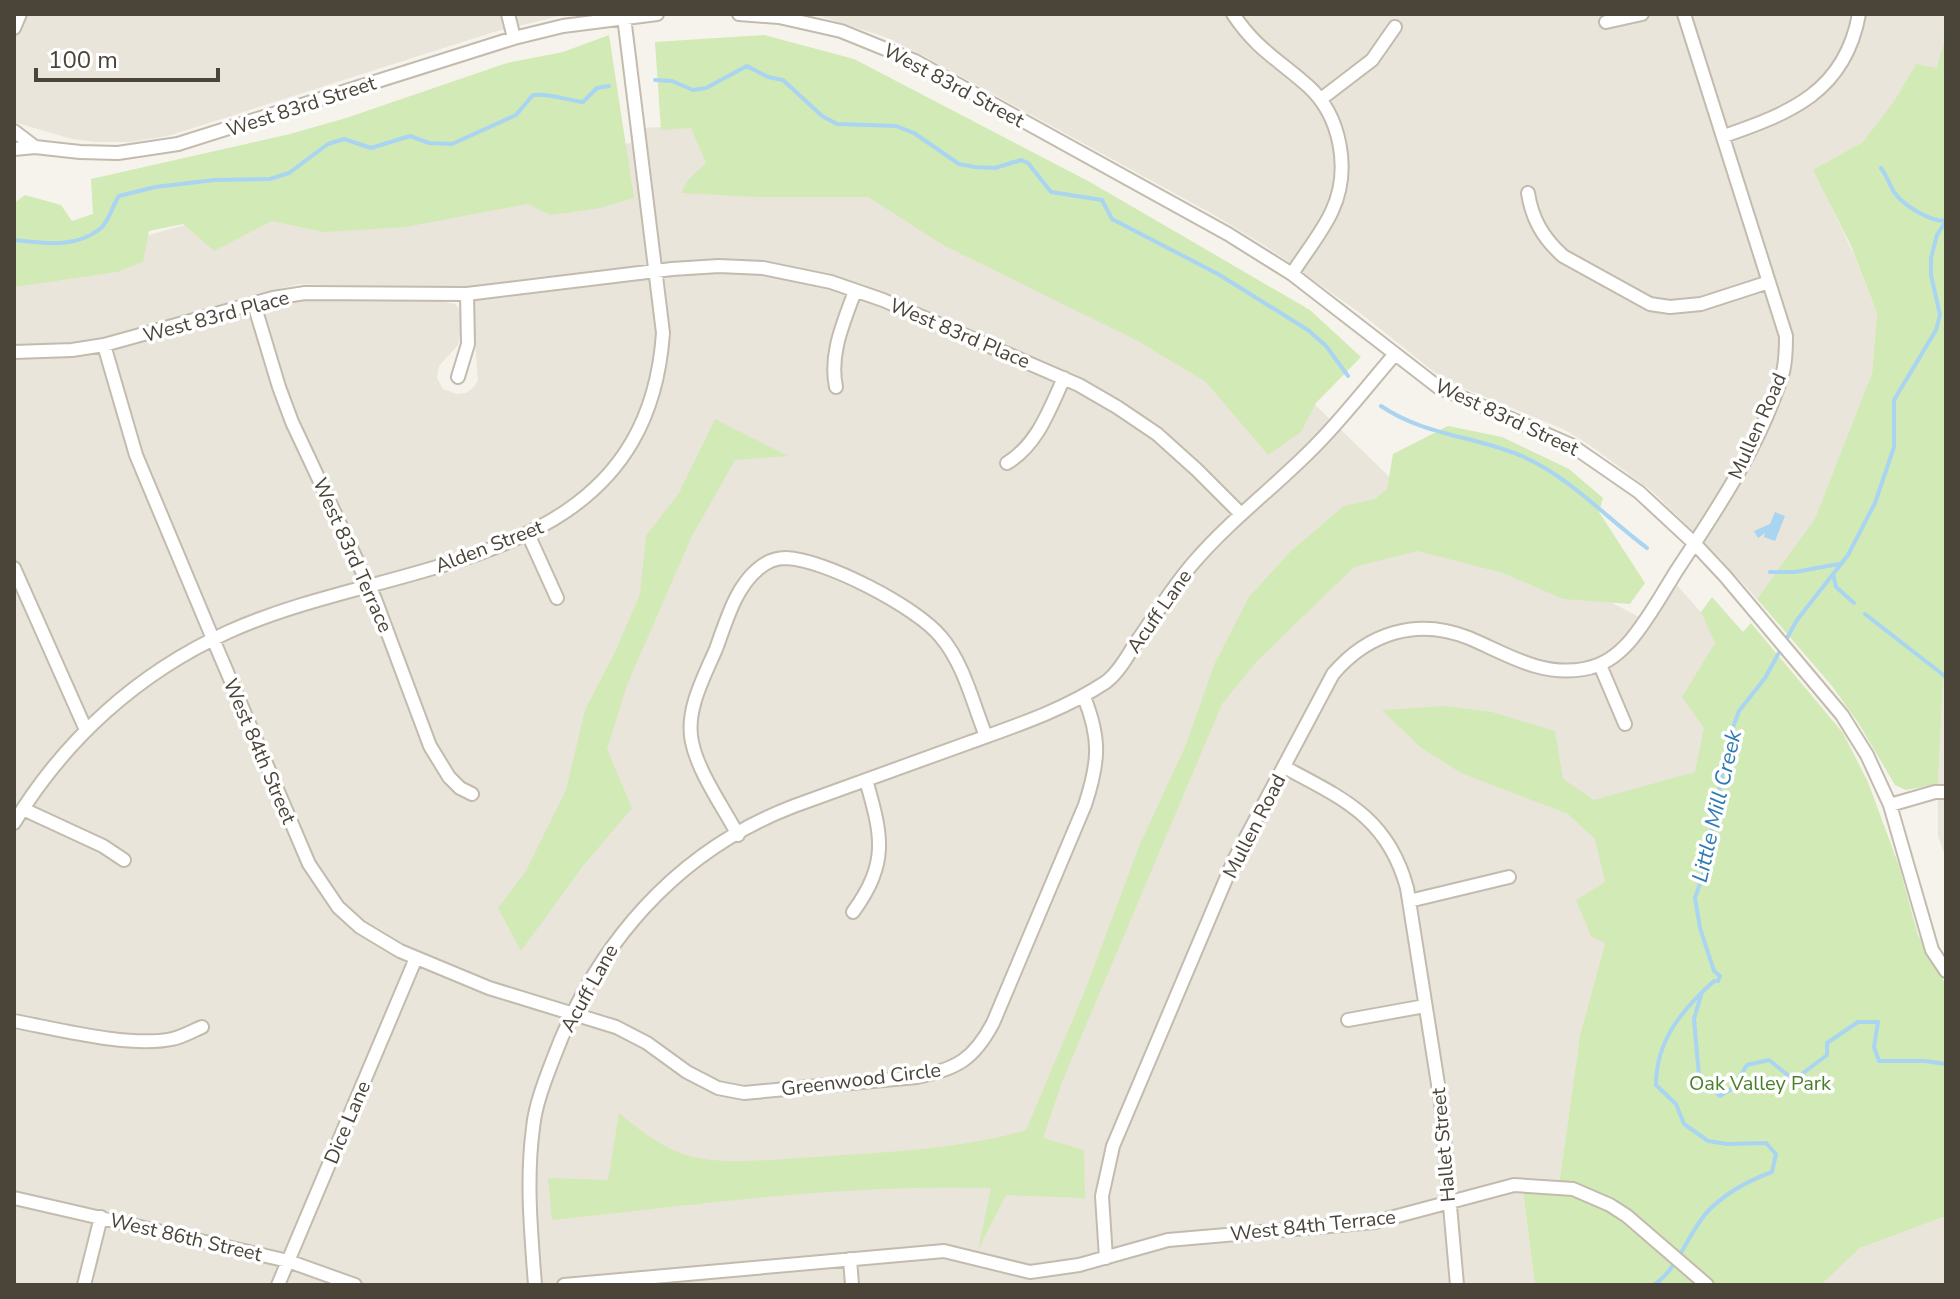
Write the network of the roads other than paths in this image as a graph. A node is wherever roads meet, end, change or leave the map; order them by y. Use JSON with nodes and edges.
{"nodes":[{"id":1,"x":20,"y":14,"type":"edge"},
{"id":2,"x":508,"y":14,"type":"edge"},
{"id":3,"x":657,"y":14,"type":"edge"},
{"id":4,"x":739,"y":14,"type":"edge"},
{"id":5,"x":1233,"y":14,"type":"edge"},
{"id":6,"x":1642,"y":14,"type":"edge"},
{"id":7,"x":1684,"y":14,"type":"edge"},
{"id":8,"x":1859,"y":14,"type":"edge"},
{"id":9,"x":779,"y":16,"type":"edge"},
{"id":10,"x":624,"y":17,"type":"junction"},
{"id":11,"x":1606,"y":22,"type":"dead end"},
{"id":12,"x":1395,"y":27,"type":"dead end"},
{"id":13,"x":14,"y":28,"type":"edge"},
{"id":14,"x":514,"y":38,"type":"junction"},
{"id":15,"x":1321,"y":99,"type":"junction"},
{"id":16,"x":14,"y":131,"type":"edge"},
{"id":17,"x":1724,"y":136,"type":"junction"},
{"id":18,"x":35,"y":147,"type":"junction"},
{"id":19,"x":14,"y":149,"type":"edge"},
{"id":20,"x":1528,"y":193,"type":"dead end"},
{"id":21,"x":655,"y":271,"type":"junction"},
{"id":22,"x":1292,"y":274,"type":"junction"},
{"id":23,"x":1769,"y":282,"type":"junction"},
{"id":24,"x":855,"y":291,"type":"junction"},
{"id":25,"x":467,"y":294,"type":"junction"},
{"id":26,"x":254,"y":304,"type":"junction"},
{"id":27,"x":104,"y":345,"type":"junction"},
{"id":28,"x":14,"y":352,"type":"edge"},
{"id":29,"x":1395,"y":354,"type":"junction"},
{"id":30,"x":458,"y":377,"type":"dead end"},
{"id":31,"x":1064,"y":378,"type":"junction"},
{"id":32,"x":836,"y":387,"type":"dead end"},
{"id":33,"x":1007,"y":463,"type":"dead end"},
{"id":34,"x":1240,"y":513,"type":"junction"},
{"id":35,"x":528,"y":534,"type":"junction"},
{"id":36,"x":1695,"y":544,"type":"junction"},
{"id":37,"x":14,"y":568,"type":"edge"},
{"id":38,"x":369,"y":585,"type":"junction"},
{"id":39,"x":20,"y":596,"type":"edge"},
{"id":40,"x":557,"y":598,"type":"dead end"},
{"id":41,"x":213,"y":639,"type":"junction"},
{"id":42,"x":1600,"y":665,"type":"junction"},
{"id":43,"x":1084,"y":697,"type":"junction"},
{"id":44,"x":1625,"y":724,"type":"dead end"},
{"id":45,"x":86,"y":730,"type":"junction"},
{"id":46,"x":986,"y":736,"type":"junction"},
{"id":47,"x":1284,"y":767,"type":"junction"},
{"id":48,"x":866,"y":780,"type":"junction"},
{"id":49,"x":1946,"y":792,"type":"edge"},
{"id":50,"x":472,"y":794,"type":"dead end"},
{"id":51,"x":1890,"y":805,"type":"junction"},
{"id":52,"x":23,"y":809,"type":"junction"},
{"id":53,"x":14,"y":823,"type":"edge"},
{"id":54,"x":738,"y":835,"type":"junction"},
{"id":55,"x":124,"y":860,"type":"dead end"},
{"id":56,"x":1509,"y":877,"type":"dead end"},
{"id":57,"x":1409,"y":901,"type":"junction"},
{"id":58,"x":853,"y":912,"type":"dead end"},
{"id":59,"x":416,"y":958,"type":"junction"},
{"id":60,"x":1946,"y":971,"type":"edge"},
{"id":61,"x":1425,"y":1006,"type":"junction"},
{"id":62,"x":572,"y":1012,"type":"junction"},
{"id":63,"x":1348,"y":1020,"type":"dead end"},
{"id":64,"x":14,"y":1021,"type":"edge"},
{"id":65,"x":202,"y":1027,"type":"dead end"},
{"id":66,"x":14,"y":1198,"type":"edge"},
{"id":67,"x":1449,"y":1203,"type":"junction"},
{"id":68,"x":101,"y":1217,"type":"junction"},
{"id":69,"x":1106,"y":1258,"type":"junction"},
{"id":70,"x":850,"y":1259,"type":"junction"},
{"id":71,"x":288,"y":1261,"type":"junction"},
{"id":72,"x":1030,"y":1278,"type":"edge"},
{"id":73,"x":1703,"y":1281,"type":"edge"},
{"id":74,"x":84,"y":1285,"type":"edge"},
{"id":75,"x":278,"y":1285,"type":"edge"},
{"id":76,"x":355,"y":1285,"type":"edge"},
{"id":77,"x":535,"y":1285,"type":"edge"},
{"id":78,"x":564,"y":1285,"type":"edge"},
{"id":79,"x":852,"y":1285,"type":"edge"},
{"id":80,"x":1457,"y":1285,"type":"edge"}],
"edges":[{"from":1,"to":13,"type":"street"},
{"from":2,"to":14,"type":"street"},
{"from":3,"to":10,"type":"street","name":"West 83rd Street"},
{"from":4,"to":9,"type":"street","name":"West 83rd Street"},
{"from":5,"to":15,"type":"street"},
{"from":6,"to":11,"type":"street"},
{"from":7,"to":17,"type":"street","name":"Mullen Road"},
{"from":8,"to":17,"type":"street"},
{"from":9,"to":22,"type":"street","name":"West 83rd Street"},
{"from":10,"to":14,"type":"street","name":"West 83rd Street"},
{"from":10,"to":21,"type":"street","name":"Alden Street"},
{"from":12,"to":15,"type":"street"},
{"from":14,"to":18,"type":"street","name":"West 83rd Street"},
{"from":15,"to":22,"type":"street"},
{"from":16,"to":18,"type":"street"},
{"from":17,"to":23,"type":"street","name":"Mullen Road"},
{"from":18,"to":19,"type":"street","name":"West 83rd Street"},
{"from":20,"to":23,"type":"street"},
{"from":21,"to":24,"type":"street","name":"West 83rd Place"},
{"from":21,"to":25,"type":"street","name":"West 83rd Place"},
{"from":21,"to":35,"type":"street","name":"Alden Street"},
{"from":22,"to":29,"type":"street","name":"West 83rd Street"},
{"from":23,"to":36,"type":"street","name":"Mullen Road"},
{"from":24,"to":31,"type":"street","name":"West 83rd Place"},
{"from":24,"to":32,"type":"street"},
{"from":25,"to":26,"type":"street","name":"West 83rd Place"},
{"from":25,"to":30,"type":"street"},
{"from":26,"to":27,"type":"street","name":"West 83rd Place"},
{"from":26,"to":38,"type":"street","name":"West 83rd Terrace"},
{"from":27,"to":28,"type":"street","name":"West 83rd Place"},
{"from":27,"to":41,"type":"street","name":"West 84th Street"},
{"from":29,"to":34,"type":"street","name":"Acuff Lane"},
{"from":29,"to":36,"type":"street","name":"West 83rd Street"},
{"from":31,"to":33,"type":"street"},
{"from":31,"to":34,"type":"street","name":"West 83rd Place"},
{"from":34,"to":43,"type":"street","name":"Acuff Lane"},
{"from":35,"to":38,"type":"street","name":"Alden Street"},
{"from":35,"to":40,"type":"street"},
{"from":36,"to":42,"type":"street","name":"Mullen Road"},
{"from":36,"to":51,"type":"street","name":"West 83rd Street"},
{"from":37,"to":39,"type":"street"},
{"from":38,"to":41,"type":"street","name":"Alden Street"},
{"from":38,"to":50,"type":"street","name":"West 83rd Terrace"},
{"from":39,"to":45,"type":"street"},
{"from":41,"to":45,"type":"street","name":"Alden Street"},
{"from":41,"to":59,"type":"street","name":"West 84th Street"},
{"from":42,"to":44,"type":"street"},
{"from":42,"to":47,"type":"street","name":"Mullen Road"},
{"from":43,"to":46,"type":"street","name":"Acuff Lane"},
{"from":43,"to":62,"type":"street","name":"Greenwood Circle"},
{"from":45,"to":52,"type":"street","name":"Alden Street"},
{"from":46,"to":48,"type":"street","name":"Acuff Lane"},
{"from":46,"to":54,"type":"street"},
{"from":47,"to":57,"type":"street","name":"Hallet Street"},
{"from":47,"to":69,"type":"street","name":"Mullen Road"},
{"from":48,"to":54,"type":"street","name":"Acuff Lane"},
{"from":48,"to":58,"type":"street"},
{"from":49,"to":51,"type":"street"},
{"from":51,"to":60,"type":"street","name":"West 83rd Street"},
{"from":52,"to":53,"type":"street","name":"Alden Street"},
{"from":52,"to":55,"type":"street"},
{"from":54,"to":62,"type":"street","name":"Acuff Lane"},
{"from":56,"to":57,"type":"street"},
{"from":57,"to":61,"type":"street","name":"Hallet Street"},
{"from":59,"to":62,"type":"street","name":"West 84th Street"},
{"from":59,"to":71,"type":"street","name":"Dice Lane"},
{"from":61,"to":63,"type":"street"},
{"from":61,"to":67,"type":"street","name":"Hallet Street"},
{"from":62,"to":77,"type":"street","name":"Acuff Lane"},
{"from":64,"to":65,"type":"street"},
{"from":66,"to":68,"type":"street","name":"West 86th Street"},
{"from":67,"to":69,"type":"street","name":"West 84th Terrace"},
{"from":67,"to":73,"type":"street","name":"West 84th Terrace"},
{"from":67,"to":80,"type":"street","name":"Hallet Street"},
{"from":68,"to":71,"type":"street","name":"West 86th Street"},
{"from":68,"to":74,"type":"street"},
{"from":69,"to":72,"type":"street","name":"West 84th Terrace"},
{"from":70,"to":72,"type":"street","name":"West 84th Terrace"},
{"from":70,"to":78,"type":"street","name":"West 84th Terrace"},
{"from":70,"to":79,"type":"street"},
{"from":71,"to":75,"type":"street","name":"Dice Lane"},
{"from":71,"to":76,"type":"street","name":"West 86th Street"}]}
